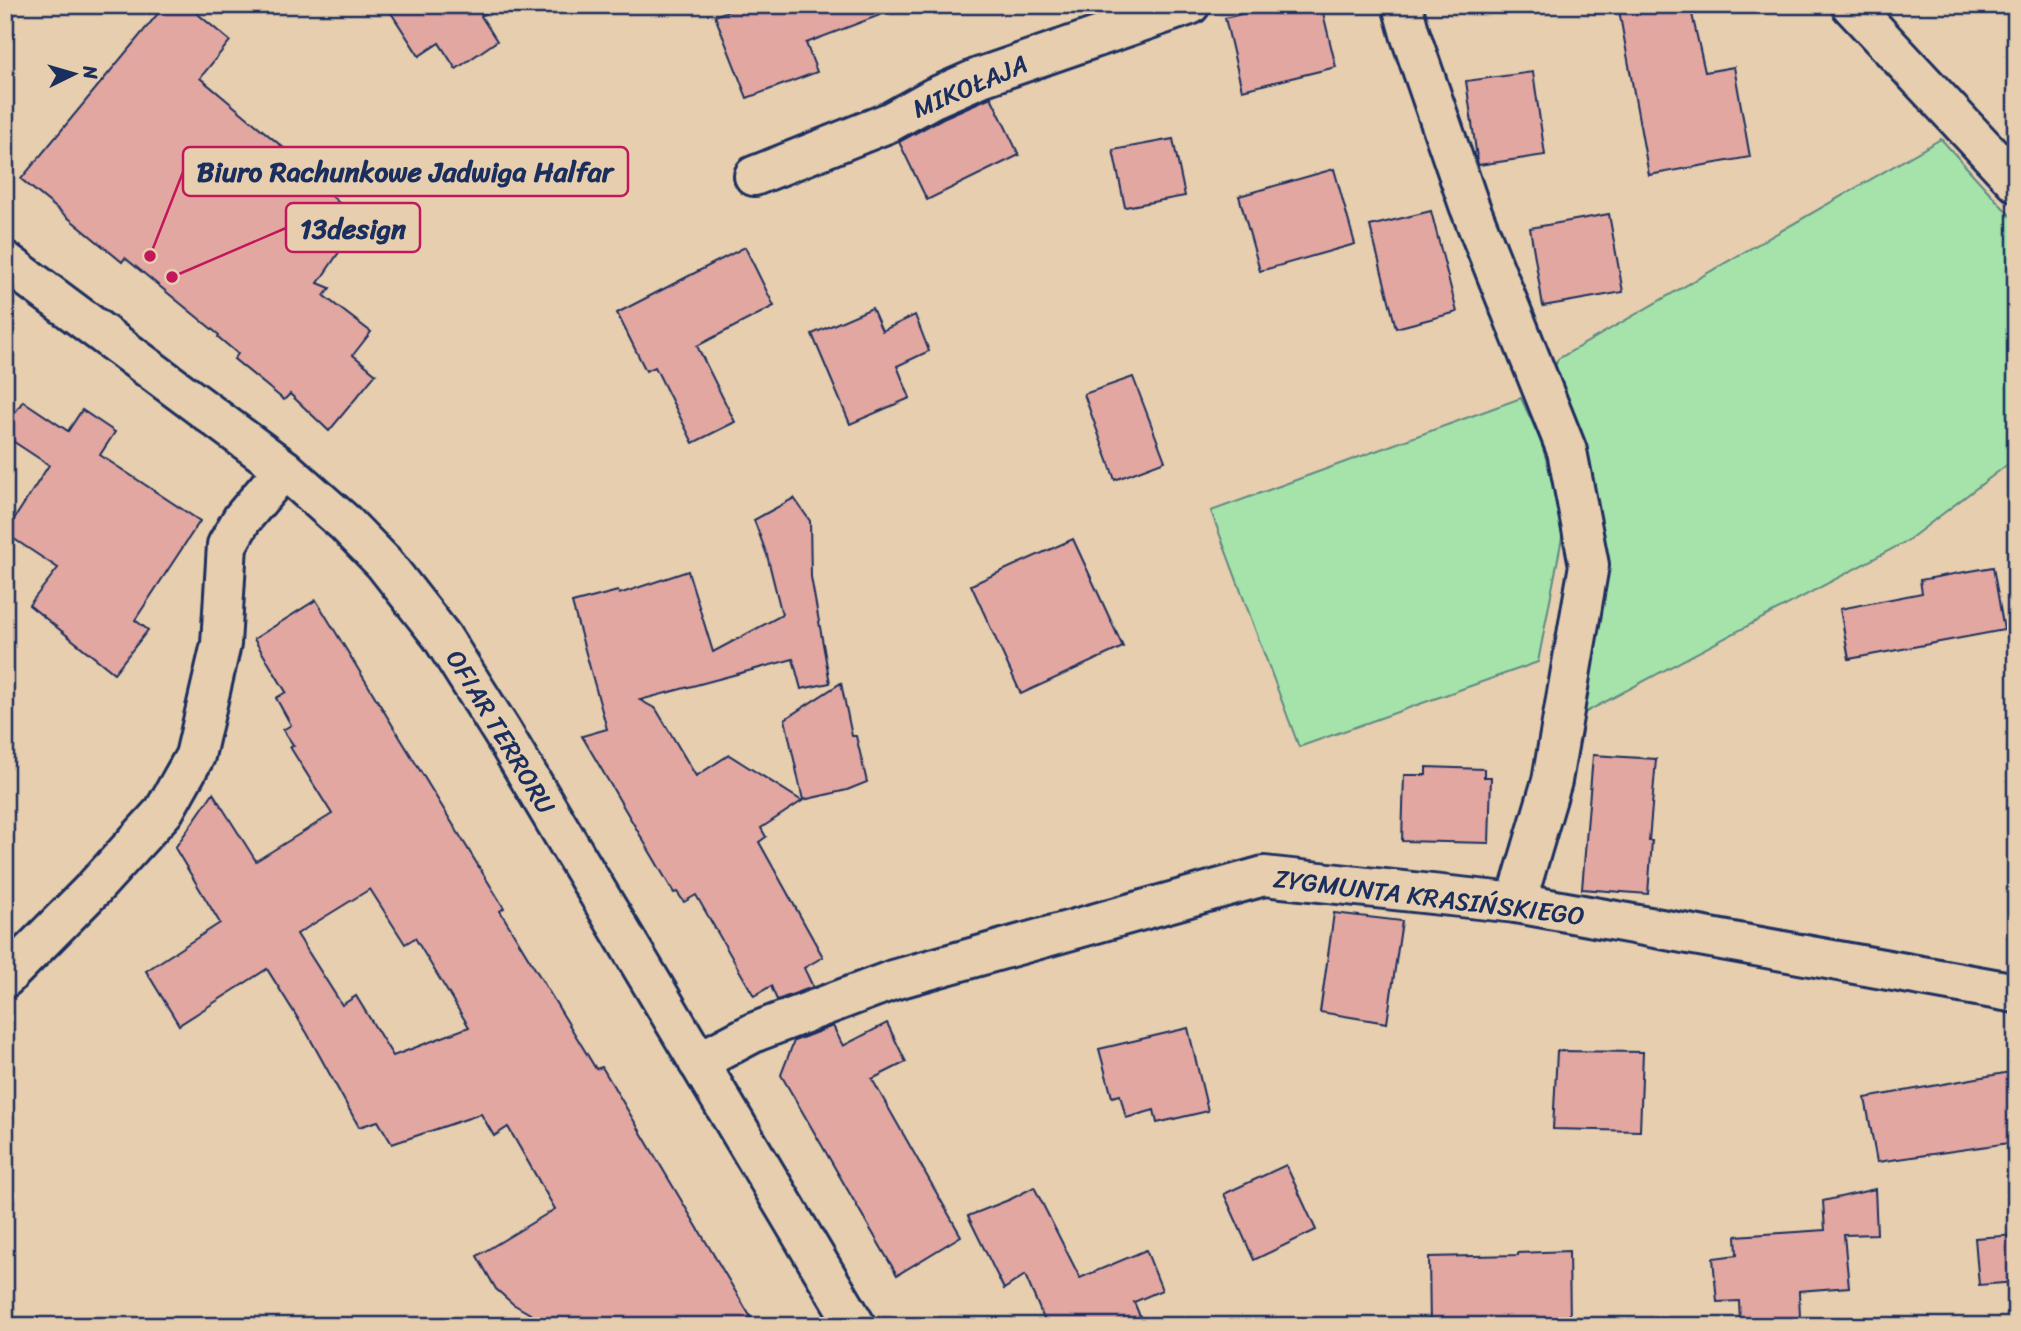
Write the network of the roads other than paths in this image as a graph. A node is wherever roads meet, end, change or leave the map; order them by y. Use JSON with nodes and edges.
{"nodes":[{"id":1,"x":1190,"y":5,"type":"edge"},
{"id":2,"x":1402,"y":5,"type":"edge"},
{"id":3,"x":1851,"y":5,"type":"edge"},
{"id":4,"x":754,"y":176,"type":"dead end"},
{"id":5,"x":2016,"y":181,"type":"edge"},
{"id":6,"x":5,"y":261,"type":"edge"},
{"id":7,"x":284,"y":469,"type":"junction"},
{"id":8,"x":1516,"y":902,"type":"junction"},
{"id":9,"x":5,"y":978,"type":"edge"},
{"id":10,"x":2016,"y":993,"type":"edge"},
{"id":11,"x":698,"y":1062,"type":"junction"},
{"id":12,"x":856,"y":1326,"type":"edge"}],
"edges":[{"from":1,"to":4,"type":"street","name":"MIKOŁAJA"},
{"from":2,"to":8,"type":"street"},
{"from":3,"to":5,"type":"street"},
{"from":6,"to":7,"type":"street","name":"OFIAR TERRORU"},
{"from":7,"to":9,"type":"street"},
{"from":7,"to":11,"type":"street","name":"OFIAR TERRORU"},
{"from":8,"to":10,"type":"street","name":"ZYGMUNTA KRASIŃSKIEGO"},
{"from":8,"to":11,"type":"street","name":"ZYGMUNTA KRASIŃSKIEGO"},
{"from":11,"to":12,"type":"street","name":"OFIAR TERRORU"}]}
